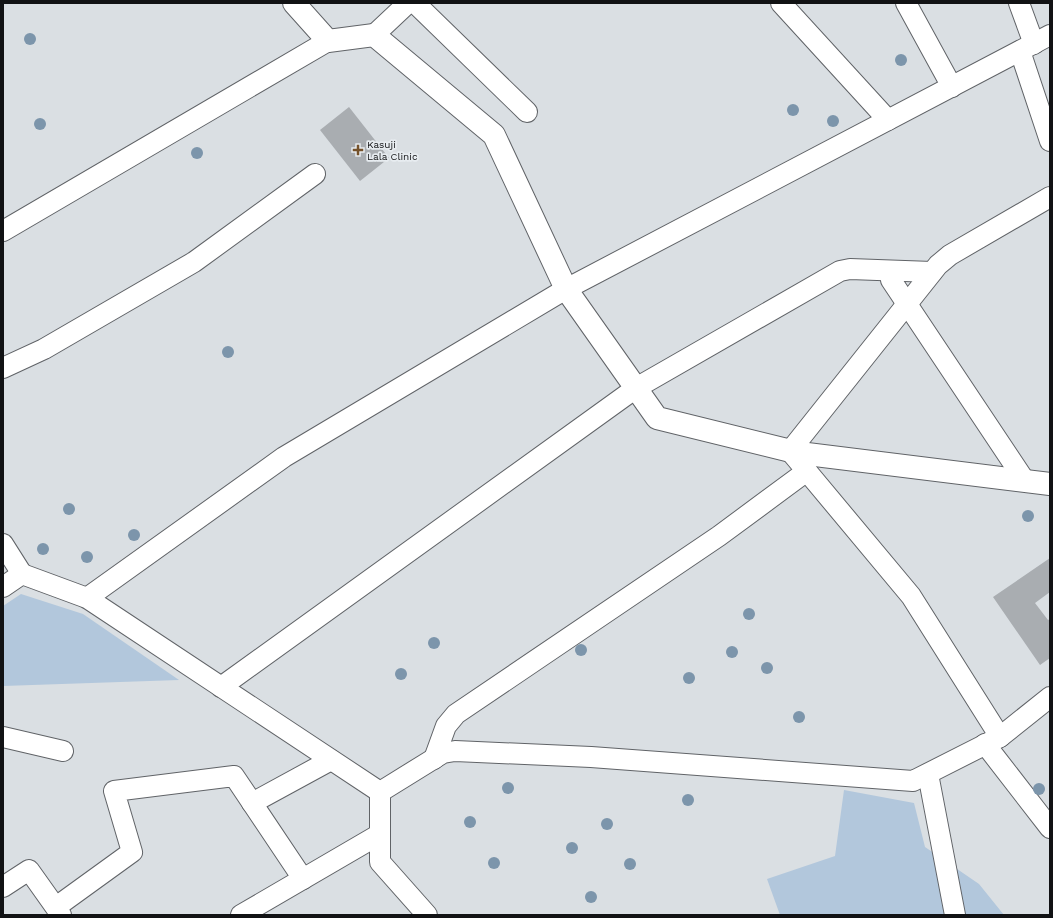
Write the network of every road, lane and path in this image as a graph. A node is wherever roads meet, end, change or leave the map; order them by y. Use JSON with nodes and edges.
{"nodes":[{"id":1,"x":294,"y":3,"type":"edge"},
{"id":2,"x":408,"y":3,"type":"edge"},
{"id":3,"x":415,"y":3,"type":"edge"},
{"id":4,"x":781,"y":3,"type":"edge"},
{"id":5,"x":906,"y":3,"type":"edge"},
{"id":6,"x":1019,"y":3,"type":"edge"},
{"id":7,"x":374,"y":35,"type":"junction"},
{"id":8,"x":328,"y":41,"type":"junction"},
{"id":9,"x":1035,"y":43,"type":"edge"},
{"id":10,"x":952,"y":87,"type":"junction"},
{"id":11,"x":527,"y":112,"type":"dead end"},
{"id":12,"x":888,"y":120,"type":"junction"},
{"id":13,"x":1050,"y":141,"type":"edge"},
{"id":14,"x":315,"y":174,"type":"dead end"},
{"id":15,"x":1050,"y":197,"type":"edge"},
{"id":16,"x":3,"y":230,"type":"edge"},
{"id":17,"x":890,"y":270,"type":"junction"},
{"id":18,"x":932,"y":272,"type":"junction"},
{"id":19,"x":566,"y":289,"type":"junction"},
{"id":20,"x":906,"y":304,"type":"junction"},
{"id":21,"x":3,"y":368,"type":"edge"},
{"id":22,"x":636,"y":388,"type":"junction"},
{"id":23,"x":790,"y":451,"type":"junction"},
{"id":24,"x":807,"y":471,"type":"junction"},
{"id":25,"x":1024,"y":481,"type":"junction"},
{"id":26,"x":1050,"y":484,"type":"edge"},
{"id":27,"x":3,"y":544,"type":"edge"},
{"id":28,"x":22,"y":574,"type":"junction"},
{"id":29,"x":3,"y":587,"type":"edge"},
{"id":30,"x":87,"y":598,"type":"junction"},
{"id":31,"x":221,"y":687,"type":"junction"},
{"id":32,"x":1050,"y":696,"type":"edge"},
{"id":33,"x":3,"y":737,"type":"edge"},
{"id":34,"x":992,"y":740,"type":"junction"},
{"id":35,"x":63,"y":750,"type":"dead end"},
{"id":36,"x":434,"y":759,"type":"junction"},
{"id":37,"x":331,"y":760,"type":"junction"},
{"id":38,"x":928,"y":774,"type":"junction"},
{"id":39,"x":380,"y":792,"type":"junction"},
{"id":40,"x":252,"y":803,"type":"junction"},
{"id":41,"x":1050,"y":828,"type":"edge"},
{"id":42,"x":380,"y":834,"type":"junction"},
{"id":43,"x":303,"y":879,"type":"junction"},
{"id":44,"x":3,"y":887,"type":"edge"},
{"id":45,"x":58,"y":911,"type":"edge"},
{"id":46,"x":241,"y":915,"type":"edge"},
{"id":47,"x":428,"y":915,"type":"edge"},
{"id":48,"x":954,"y":915,"type":"edge"}],
"edges":[{"from":1,"to":8,"type":"street"},
{"from":2,"to":7,"type":"street"},
{"from":3,"to":11,"type":"street"},
{"from":4,"to":12,"type":"street"},
{"from":5,"to":10,"type":"street"},
{"from":6,"to":9,"type":"street"},
{"from":7,"to":8,"type":"street"},
{"from":7,"to":19,"type":"street"},
{"from":8,"to":16,"type":"street"},
{"from":9,"to":10,"type":"street"},
{"from":9,"to":13,"type":"street"},
{"from":10,"to":12,"type":"street"},
{"from":12,"to":19,"type":"street"},
{"from":14,"to":21,"type":"street"},
{"from":15,"to":18,"type":"street"},
{"from":17,"to":18,"type":"street"},
{"from":17,"to":20,"type":"street"},
{"from":17,"to":22,"type":"street"},
{"from":18,"to":20,"type":"street"},
{"from":19,"to":22,"type":"street"},
{"from":19,"to":30,"type":"street"},
{"from":20,"to":23,"type":"street"},
{"from":20,"to":25,"type":"street"},
{"from":22,"to":23,"type":"street"},
{"from":22,"to":31,"type":"street"},
{"from":23,"to":24,"type":"street"},
{"from":23,"to":25,"type":"street"},
{"from":24,"to":34,"type":"street"},
{"from":24,"to":36,"type":"street"},
{"from":25,"to":26,"type":"street"},
{"from":27,"to":28,"type":"street"},
{"from":28,"to":29,"type":"street"},
{"from":28,"to":30,"type":"street"},
{"from":30,"to":31,"type":"street"},
{"from":31,"to":37,"type":"street"},
{"from":32,"to":34,"type":"street"},
{"from":33,"to":35,"type":"street"},
{"from":34,"to":38,"type":"street"},
{"from":34,"to":41,"type":"street"},
{"from":36,"to":38,"type":"street"},
{"from":36,"to":39,"type":"street"},
{"from":37,"to":39,"type":"street"},
{"from":37,"to":40,"type":"street"},
{"from":38,"to":48,"type":"street"},
{"from":39,"to":42,"type":"street"},
{"from":40,"to":43,"type":"street"},
{"from":40,"to":45,"type":"street"},
{"from":42,"to":43,"type":"street"},
{"from":42,"to":47,"type":"street"},
{"from":43,"to":46,"type":"street"},
{"from":44,"to":45,"type":"street"}]}
